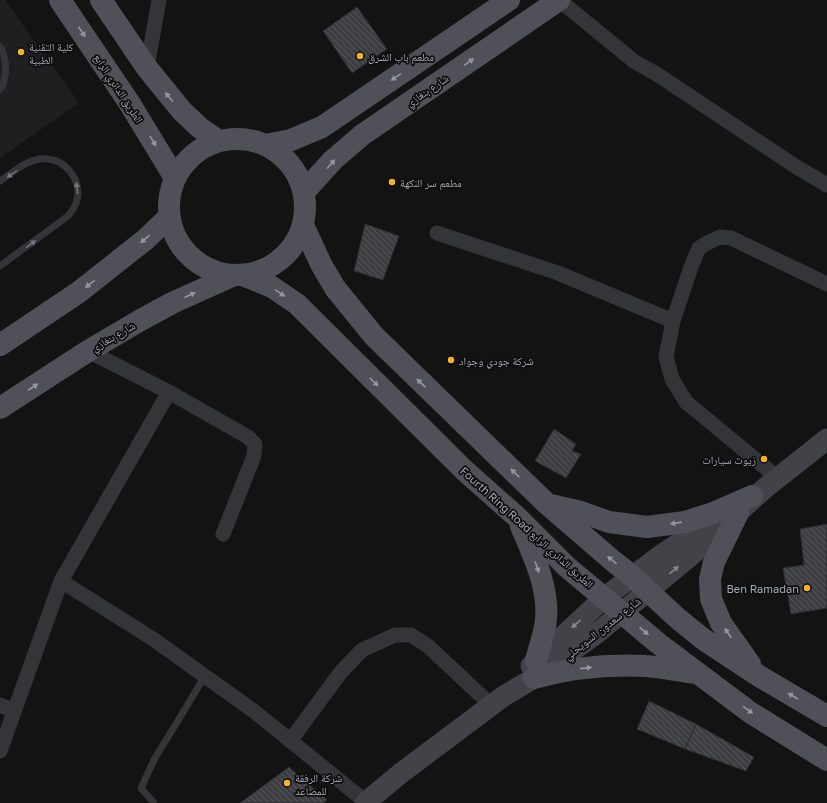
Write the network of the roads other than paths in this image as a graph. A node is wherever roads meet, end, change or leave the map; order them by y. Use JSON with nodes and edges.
{"nodes":[{"id":1,"x":60,"y":0,"type":"edge"},
{"id":2,"x":101,"y":0,"type":"edge"},
{"id":3,"x":159,"y":0,"type":"edge"},
{"id":4,"x":509,"y":0,"type":"edge"},
{"id":5,"x":559,"y":0,"type":"edge"},
{"id":6,"x":0,"y":47,"type":"edge"},
{"id":7,"x":147,"y":68,"type":"junction"},
{"id":8,"x":0,"y":89,"type":"edge"},
{"id":9,"x":219,"y":141,"type":"junction"},
{"id":10,"x":266,"y":145,"type":"junction"},
{"id":11,"x":175,"y":178,"type":"junction"},
{"id":12,"x":0,"y":181,"type":"edge"},
{"id":13,"x":827,"y":186,"type":"edge"},
{"id":14,"x":304,"y":192,"type":"junction"},
{"id":15,"x":169,"y":217,"type":"junction"},
{"id":16,"x":303,"y":225,"type":"junction"},
{"id":17,"x":437,"y":233,"type":"dead end"},
{"id":18,"x":0,"y":266,"type":"edge"},
{"id":19,"x":238,"y":276,"type":"junction"},
{"id":20,"x":827,"y":284,"type":"edge"},
{"id":21,"x":673,"y":321,"type":"junction"},
{"id":22,"x":4,"y":340,"type":"edge"},
{"id":23,"x":88,"y":351,"type":"junction"},
{"id":24,"x":169,"y":392,"type":"junction"},
{"id":25,"x":0,"y":408,"type":"edge"},
{"id":26,"x":827,"y":439,"type":"edge"},
{"id":27,"x":765,"y":487,"type":"junction"},
{"id":28,"x":547,"y":504,"type":"junction"},
{"id":29,"x":738,"y":513,"type":"junction"},
{"id":30,"x":518,"y":518,"type":"junction"},
{"id":31,"x":223,"y":534,"type":"dead end"},
{"id":32,"x":632,"y":576,"type":"junction"},
{"id":33,"x":61,"y":581,"type":"junction"},
{"id":34,"x":650,"y":591,"type":"junction"},
{"id":35,"x":605,"y":597,"type":"junction"},
{"id":36,"x":622,"y":612,"type":"junction"},
{"id":37,"x":535,"y":670,"type":"junction"},
{"id":38,"x":699,"y":674,"type":"junction"},
{"id":39,"x":205,"y":676,"type":"junction"},
{"id":40,"x":759,"y":676,"type":"junction"},
{"id":41,"x":498,"y":701,"type":"junction"},
{"id":42,"x":0,"y":705,"type":"edge"},
{"id":43,"x":14,"y":711,"type":"junction"},
{"id":44,"x":827,"y":716,"type":"edge"},
{"id":45,"x":290,"y":741,"type":"junction"},
{"id":46,"x":0,"y":751,"type":"edge"},
{"id":47,"x":827,"y":760,"type":"edge"},
{"id":48,"x":154,"y":803,"type":"edge"},
{"id":49,"x":366,"y":803,"type":"edge"}],
"edges":[{"from":1,"to":11,"type":"main road","name":"الطريق الدائري الرابع","one_way":true},
{"from":2,"to":7,"type":"main road"},
{"from":3,"to":7,"type":"street"},
{"from":4,"to":10,"type":"main road","one_way":true},
{"from":5,"to":13,"type":"street"},
{"from":14,"to":5,"type":"main road","name":"شارع بنغازي","one_way":true},
{"from":6,"to":8,"type":"lane"},
{"from":9,"to":7,"type":"main road","one_way":true},
{"from":9,"to":10,"type":"main road"},
{"from":9,"to":11,"type":"main road"},
{"from":10,"to":14,"type":"main road"},
{"from":11,"to":15,"type":"main road"},
{"from":18,"to":12,"type":"lane","one_way":true},
{"from":14,"to":16,"type":"main road"},
{"from":15,"to":19,"type":"main road"},
{"from":15,"to":22,"type":"main road","one_way":true},
{"from":16,"to":19,"type":"main road"},
{"from":28,"to":16,"type":"main road","one_way":true},
{"from":17,"to":21,"type":"street"},
{"from":23,"to":19,"type":"main road","name":"شارع بنغازي","one_way":true},
{"from":19,"to":30,"type":"main road","name":"Fourth Ring Road الطريق الدائري الرابع","one_way":true},
{"from":20,"to":21,"type":"street"},
{"from":21,"to":27,"type":"street"},
{"from":23,"to":24,"type":"street"},
{"from":25,"to":23,"type":"main road","name":"شارع بنغازي","one_way":true},
{"from":24,"to":31,"type":"street"},
{"from":24,"to":33,"type":"street"},
{"from":26,"to":27,"type":"main road","name":"شارع سعدون السويحلي"},
{"from":27,"to":28,"type":"main road","one_way":true},
{"from":27,"to":29,"type":"main road","name":"شارع سعدون السويحلي"},
{"from":27,"to":32,"type":"main road"},
{"from":32,"to":28,"type":"main road","one_way":true},
{"from":34,"to":29,"type":"main road","name":"شارع سعدون السويحلي","one_way":true},
{"from":40,"to":29,"type":"main road","one_way":true},
{"from":30,"to":35,"type":"main road","name":"Fourth Ring Road الطريق الدائري الرابع"},
{"from":30,"to":37,"type":"main road","one_way":true},
{"from":32,"to":34,"type":"main road"},
{"from":32,"to":35,"type":"main road"},
{"from":33,"to":39,"type":"street"},
{"from":33,"to":43,"type":"street"},
{"from":34,"to":36,"type":"main road","name":"شارع سعدون السويحلي"},
{"from":34,"to":40,"type":"main road"},
{"from":35,"to":36,"type":"main road","name":"Fourth Ring Road الطريق الدائري الرابع"},
{"from":35,"to":37,"type":"main road","one_way":true},
{"from":36,"to":37,"type":"main road","name":"شارع سعدون السويحلي"},
{"from":36,"to":38,"type":"main road","name":"Fourth Ring Road الطريق الدائري الرابع","one_way":true},
{"from":37,"to":38,"type":"main road","one_way":true},
{"from":37,"to":41,"type":"main road","name":"شارع سعدون السويحلي"},
{"from":38,"to":47,"type":"main road","name":"Fourth Ring Road الطريق الدائري الرابع","one_way":true},
{"from":39,"to":45,"type":"street"},
{"from":39,"to":48,"type":"lane"},
{"from":44,"to":40,"type":"main road","one_way":true},
{"from":41,"to":45,"type":"street"},
{"from":41,"to":49,"type":"main road","name":"شارع سعدون السويحلي"},
{"from":42,"to":43,"type":"street"},
{"from":43,"to":46,"type":"street"},
{"from":45,"to":49,"type":"street"}]}
